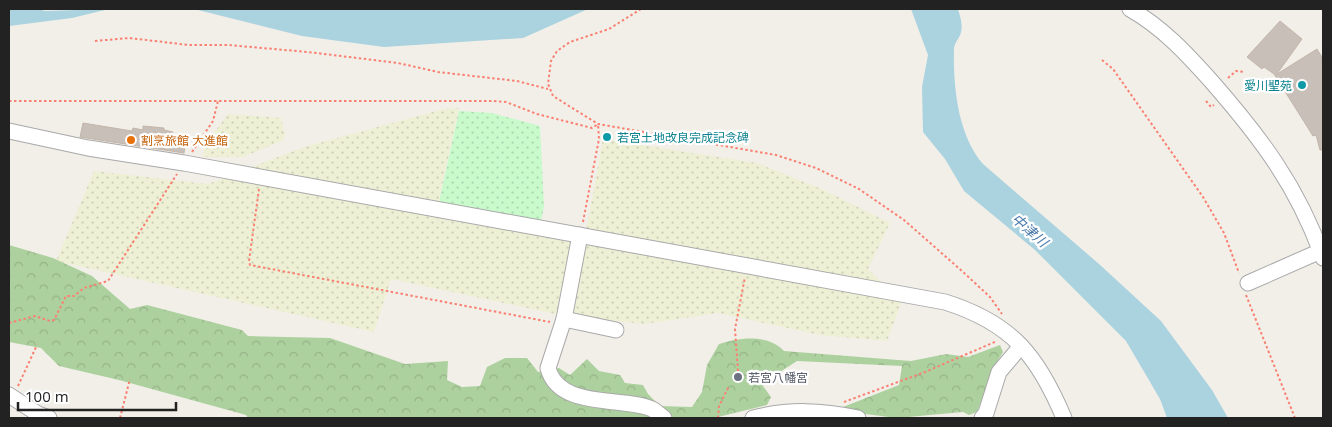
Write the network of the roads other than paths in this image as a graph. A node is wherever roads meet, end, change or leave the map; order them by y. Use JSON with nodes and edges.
{"nodes":[{"id":1,"x":1130,"y":9,"type":"edge"},
{"id":2,"x":9,"y":131,"type":"edge"},
{"id":3,"x":580,"y":235,"type":"junction"},
{"id":4,"x":1322,"y":253,"type":"edge"},
{"id":5,"x":1246,"y":284,"type":"road end"},
{"id":6,"x":564,"y":322,"type":"junction"},
{"id":7,"x":616,"y":330,"type":"dead end"},
{"id":8,"x":1016,"y":342,"type":"junction"},
{"id":9,"x":11,"y":400,"type":"edge"},
{"id":10,"x":41,"y":417,"type":"edge"},
{"id":11,"x":664,"y":418,"type":"edge"},
{"id":12,"x":753,"y":418,"type":"edge"},
{"id":13,"x":858,"y":418,"type":"edge"},
{"id":14,"x":982,"y":418,"type":"edge"},
{"id":15,"x":1064,"y":418,"type":"edge"}],
"edges":[{"from":1,"to":4,"type":"street"},
{"from":2,"to":3,"type":"street"},
{"from":3,"to":6,"type":"street"},
{"from":3,"to":8,"type":"street"},
{"from":4,"to":5,"type":"street"},
{"from":6,"to":7,"type":"street"},
{"from":6,"to":11,"type":"street"},
{"from":8,"to":14,"type":"street"},
{"from":8,"to":15,"type":"street"},
{"from":9,"to":10,"type":"street"},
{"from":12,"to":13,"type":"street"}]}
